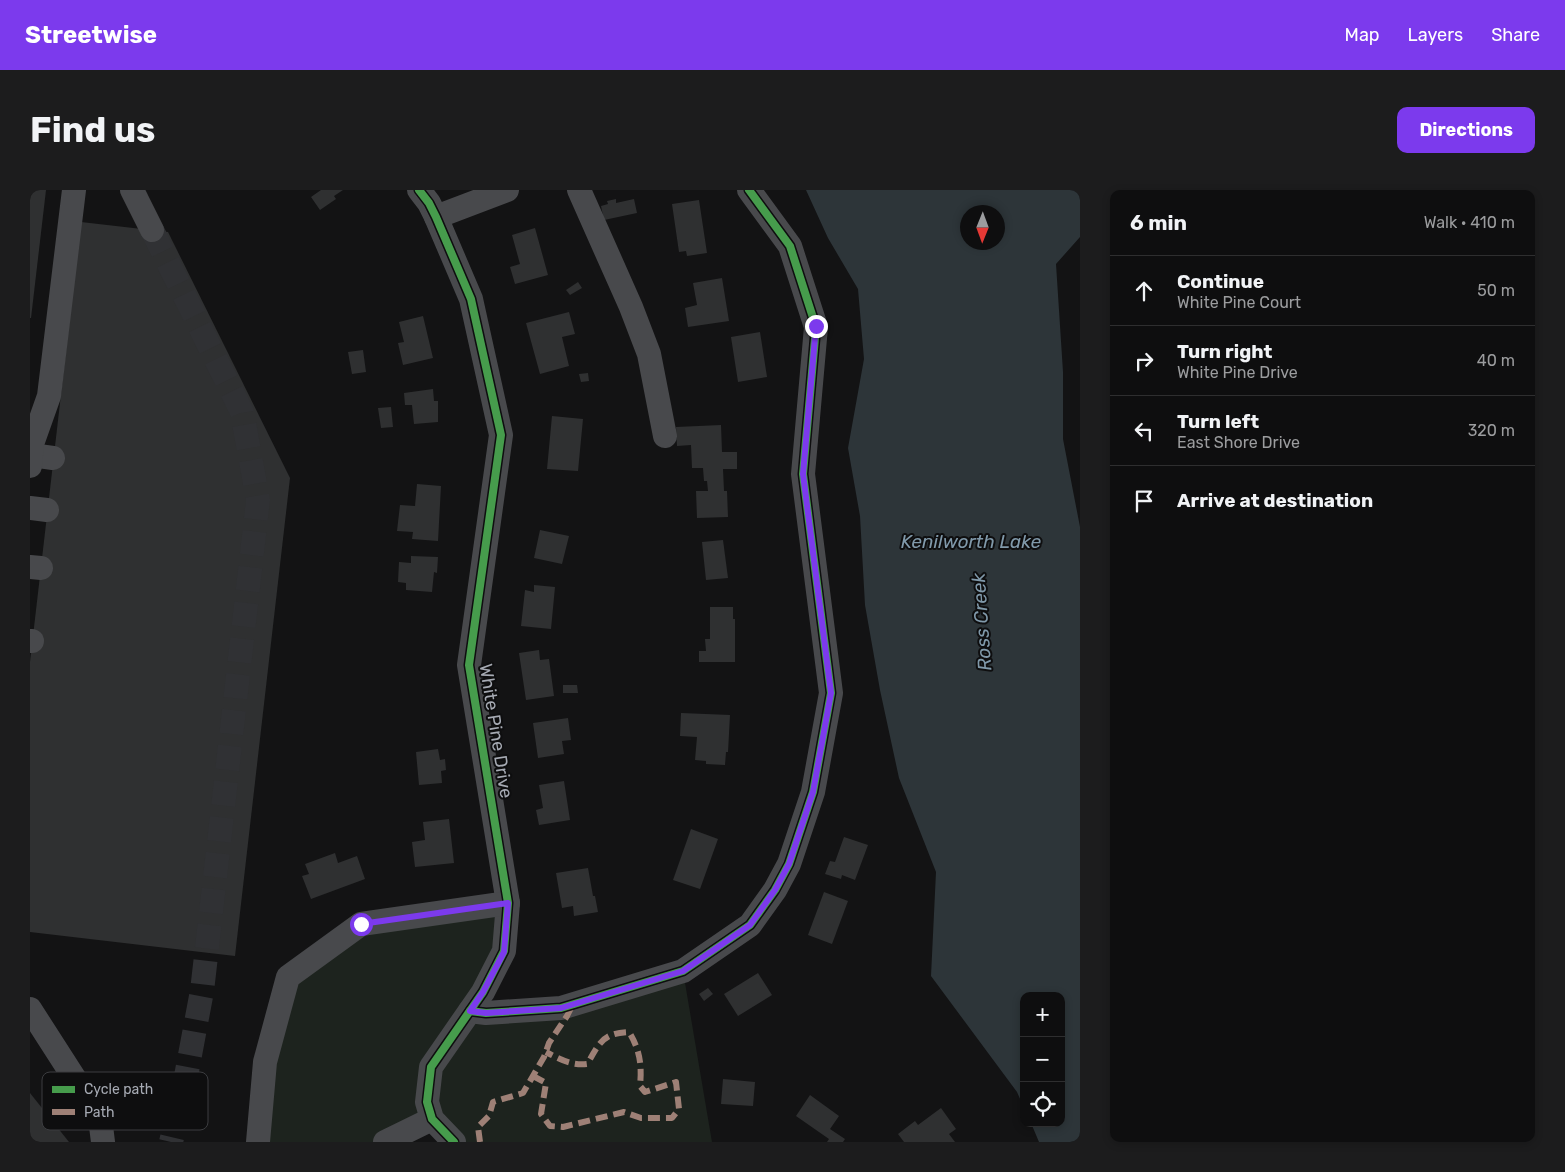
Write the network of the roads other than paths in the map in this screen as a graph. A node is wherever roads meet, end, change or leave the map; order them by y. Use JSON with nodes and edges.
{"nodes":[{"id":1,"x":74,"y":190,"type":"edge"},
{"id":2,"x":132,"y":190,"type":"edge"},
{"id":3,"x":419,"y":190,"type":"edge"},
{"id":4,"x":506,"y":190,"type":"edge"},
{"id":5,"x":579,"y":190,"type":"edge"},
{"id":6,"x":750,"y":190,"type":"edge"},
{"id":7,"x":436,"y":216,"type":"junction"},
{"id":8,"x":152,"y":230,"type":"tunnel mouth"},
{"id":9,"x":666,"y":436,"type":"dead end"},
{"id":10,"x":38,"y":459,"type":"edge"},
{"id":11,"x":508,"y":903,"type":"junction"},
{"id":12,"x":30,"y":1009,"type":"edge"},
{"id":13,"x":470,"y":1011,"type":"junction"},
{"id":14,"x":70,"y":1072,"type":"edge"},
{"id":15,"x":432,"y":1119,"type":"junction"},
{"id":16,"x":258,"y":1142,"type":"edge"},
{"id":17,"x":385,"y":1142,"type":"edge"},
{"id":18,"x":454,"y":1142,"type":"edge"}],
"edges":[{"from":1,"to":10,"type":"street"},
{"from":2,"to":8,"type":"street"},
{"from":3,"to":7,"type":"street","name":"White Pine Drive"},
{"from":4,"to":7,"type":"street"},
{"from":5,"to":9,"type":"street"},
{"from":6,"to":13,"type":"street"},
{"from":7,"to":11,"type":"street","name":"White Pine Drive"},
{"from":11,"to":13,"type":"street","name":"White Pine Drive"},
{"from":11,"to":16,"type":"street"},
{"from":12,"to":14,"type":"street"},
{"from":13,"to":15,"type":"street","name":"White Pine Drive"},
{"from":15,"to":17,"type":"street"},
{"from":15,"to":18,"type":"street"}]}
